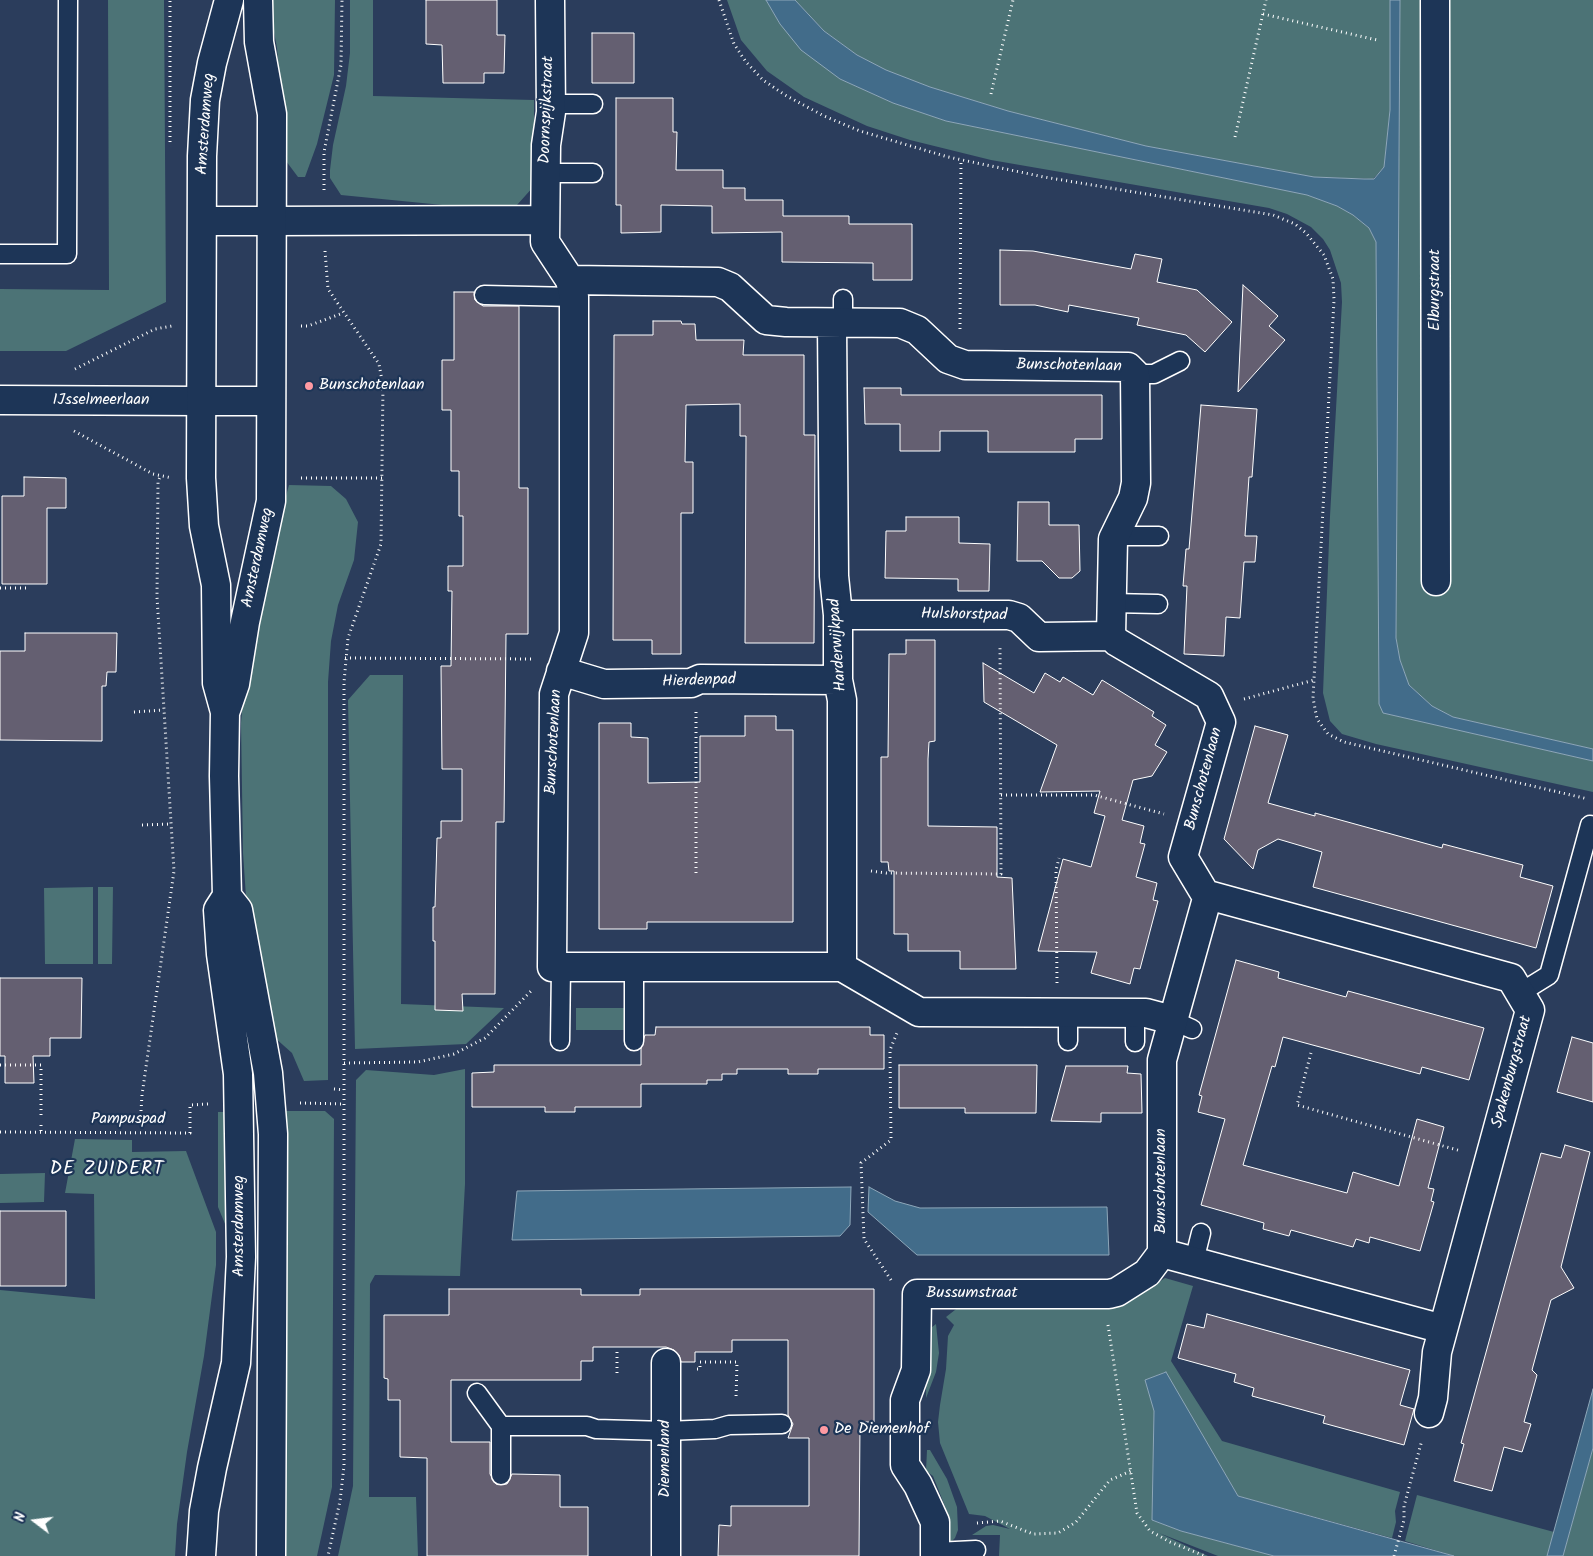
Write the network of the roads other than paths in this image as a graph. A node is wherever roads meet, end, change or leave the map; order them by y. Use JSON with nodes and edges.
{"nodes":[{"id":1,"x":68,"y":0,"type":"edge"},
{"id":2,"x":230,"y":0,"type":"edge"},
{"id":3,"x":258,"y":0,"type":"edge"},
{"id":4,"x":550,"y":0,"type":"edge"},
{"id":5,"x":1435,"y":0,"type":"edge"},
{"id":6,"x":551,"y":104,"type":"junction"},
{"id":7,"x":592,"y":104,"type":"dead end"},
{"id":8,"x":546,"y":172,"type":"junction"},
{"id":9,"x":593,"y":173,"type":"dead end"},
{"id":10,"x":545,"y":220,"type":"junction"},
{"id":11,"x":202,"y":221,"type":"junction"},
{"id":12,"x":270,"y":221,"type":"junction"},
{"id":13,"x":0,"y":254,"type":"edge"},
{"id":14,"x":572,"y":289,"type":"junction"},
{"id":15,"x":484,"y":295,"type":"dead end"},
{"id":16,"x":839,"y":315,"type":"junction"},
{"id":17,"x":1180,"y":361,"type":"dead end"},
{"id":18,"x":1135,"y":374,"type":"junction"},
{"id":19,"x":0,"y":400,"type":"edge"},
{"id":20,"x":201,"y":401,"type":"junction"},
{"id":21,"x":270,"y":401,"type":"junction"},
{"id":22,"x":1115,"y":531,"type":"junction"},
{"id":23,"x":1159,"y":536,"type":"dead end"},
{"id":24,"x":1436,"y":581,"type":"dead end"},
{"id":25,"x":1111,"y":603,"type":"junction"},
{"id":26,"x":1158,"y":604,"type":"dead end"},
{"id":27,"x":838,"y":615,"type":"junction"},
{"id":28,"x":1111,"y":636,"type":"junction"},
{"id":29,"x":551,"y":666,"type":"junction"},
{"id":30,"x":838,"y":680,"type":"junction"},
{"id":31,"x":225,"y":712,"type":"junction"},
{"id":32,"x":1590,"y":825,"type":"dead end"},
{"id":33,"x":1208,"y":894,"type":"junction"},
{"id":34,"x":227,"y":896,"type":"junction"},
{"id":35,"x":842,"y":966,"type":"junction"},
{"id":36,"x":634,"y":967,"type":"junction"},
{"id":37,"x":552,"y":971,"type":"junction"},
{"id":38,"x":1520,"y":993,"type":"junction"},
{"id":39,"x":1068,"y":1013,"type":"junction"},
{"id":40,"x":1135,"y":1014,"type":"junction"},
{"id":41,"x":1182,"y":1024,"type":"junction"},
{"id":42,"x":560,"y":1041,"type":"dead end"},
{"id":43,"x":634,"y":1041,"type":"dead end"},
{"id":44,"x":1068,"y":1042,"type":"dead end"},
{"id":45,"x":1135,"y":1042,"type":"dead end"},
{"id":46,"x":1201,"y":1233,"type":"dead end"},
{"id":47,"x":1162,"y":1253,"type":"junction"},
{"id":48,"x":1194,"y":1261,"type":"junction"},
{"id":49,"x":1443,"y":1329,"type":"junction"},
{"id":50,"x":666,"y":1363,"type":"dead end"},
{"id":51,"x":477,"y":1393,"type":"dead end"},
{"id":52,"x":1429,"y":1413,"type":"road end"},
{"id":53,"x":782,"y":1424,"type":"dead end"},
{"id":54,"x":501,"y":1426,"type":"junction"},
{"id":55,"x":666,"y":1431,"type":"junction"},
{"id":56,"x":502,"y":1475,"type":"dead end"},
{"id":57,"x":976,"y":1550,"type":"dead end"},
{"id":58,"x":935,"y":1554,"type":"edge"},
{"id":59,"x":201,"y":1556,"type":"edge"},
{"id":60,"x":271,"y":1556,"type":"edge"},
{"id":61,"x":666,"y":1556,"type":"edge"}],
"edges":[{"from":1,"to":13,"type":"lane"},
{"from":2,"to":11,"type":"street","name":"Amsterdamweg"},
{"from":3,"to":12,"type":"street","name":"Amsterdamweg"},
{"from":4,"to":6,"type":"street","name":"Doornspijkstraat"},
{"from":5,"to":24,"type":"street","name":"Elburgstraat"},
{"from":6,"to":7,"type":"lane"},
{"from":6,"to":8,"type":"street","name":"Doornspijkstraat"},
{"from":8,"to":9,"type":"lane"},
{"from":8,"to":10,"type":"street","name":"Doornspijkstraat"},
{"from":10,"to":12,"type":"street"},
{"from":10,"to":14,"type":"street"},
{"from":11,"to":12,"type":"street"},
{"from":11,"to":20,"type":"street","name":"Amsterdamweg"},
{"from":12,"to":21,"type":"street","name":"Amsterdamweg"},
{"from":14,"to":15,"type":"lane"},
{"from":14,"to":16,"type":"street","name":"Bunschotenlaan"},
{"from":14,"to":29,"type":"street","name":"Bunschotenlaan"},
{"from":16,"to":18,"type":"street","name":"Bunschotenlaan"},
{"from":16,"to":27,"type":"street","name":"Harderwijkpad"},
{"from":17,"to":18,"type":"lane"},
{"from":18,"to":22,"type":"street","name":"Bunschotenlaan"},
{"from":19,"to":20,"type":"street","name":"IJsselmeerlaan"},
{"from":20,"to":21,"type":"street"},
{"from":20,"to":31,"type":"street","name":"Amsterdamweg"},
{"from":21,"to":31,"type":"street","name":"Amsterdamweg"},
{"from":22,"to":23,"type":"lane"},
{"from":22,"to":25,"type":"street","name":"Bunschotenlaan"},
{"from":25,"to":26,"type":"lane"},
{"from":25,"to":28,"type":"street","name":"Bunschotenlaan"},
{"from":27,"to":28,"type":"street","name":"Hulshorstpad"},
{"from":27,"to":30,"type":"street","name":"Harderwijkpad"},
{"from":28,"to":33,"type":"street","name":"Bunschotenlaan"},
{"from":29,"to":30,"type":"street","name":"Hierdenpad"},
{"from":29,"to":37,"type":"street","name":"Bunschotenlaan"},
{"from":30,"to":35,"type":"street","name":"Harderwijkpad"},
{"from":31,"to":34,"type":"street","name":"Amsterdamweg"},
{"from":32,"to":38,"type":"lane"},
{"from":33,"to":38,"type":"street","name":"Spakenburgstraat"},
{"from":33,"to":41,"type":"street","name":"Bunschotenlaan"},
{"from":34,"to":59,"type":"street","name":"Amsterdamweg"},
{"from":34,"to":60,"type":"street","name":"Amsterdamweg"},
{"from":35,"to":36,"type":"street"},
{"from":35,"to":39,"type":"street"},
{"from":36,"to":37,"type":"street"},
{"from":36,"to":43,"type":"lane"},
{"from":37,"to":42,"type":"lane"},
{"from":38,"to":49,"type":"street","name":"Spakenburgstraat"},
{"from":39,"to":40,"type":"street"},
{"from":39,"to":44,"type":"lane"},
{"from":40,"to":41,"type":"street"},
{"from":40,"to":45,"type":"lane"},
{"from":41,"to":47,"type":"street","name":"Bunschotenlaan"},
{"from":46,"to":48,"type":"lane"},
{"from":47,"to":48,"type":"street"},
{"from":47,"to":58,"type":"street","name":"Bussumstraat"},
{"from":48,"to":49,"type":"street"},
{"from":49,"to":52,"type":"street","name":"Spakenburgstraat"},
{"from":50,"to":55,"type":"street","name":"Diemenland"},
{"from":51,"to":54,"type":"lane"},
{"from":53,"to":55,"type":"lane"},
{"from":54,"to":55,"type":"lane"},
{"from":54,"to":56,"type":"lane"},
{"from":55,"to":61,"type":"street","name":"Diemenland"},
{"from":57,"to":58,"type":"lane"}]}
